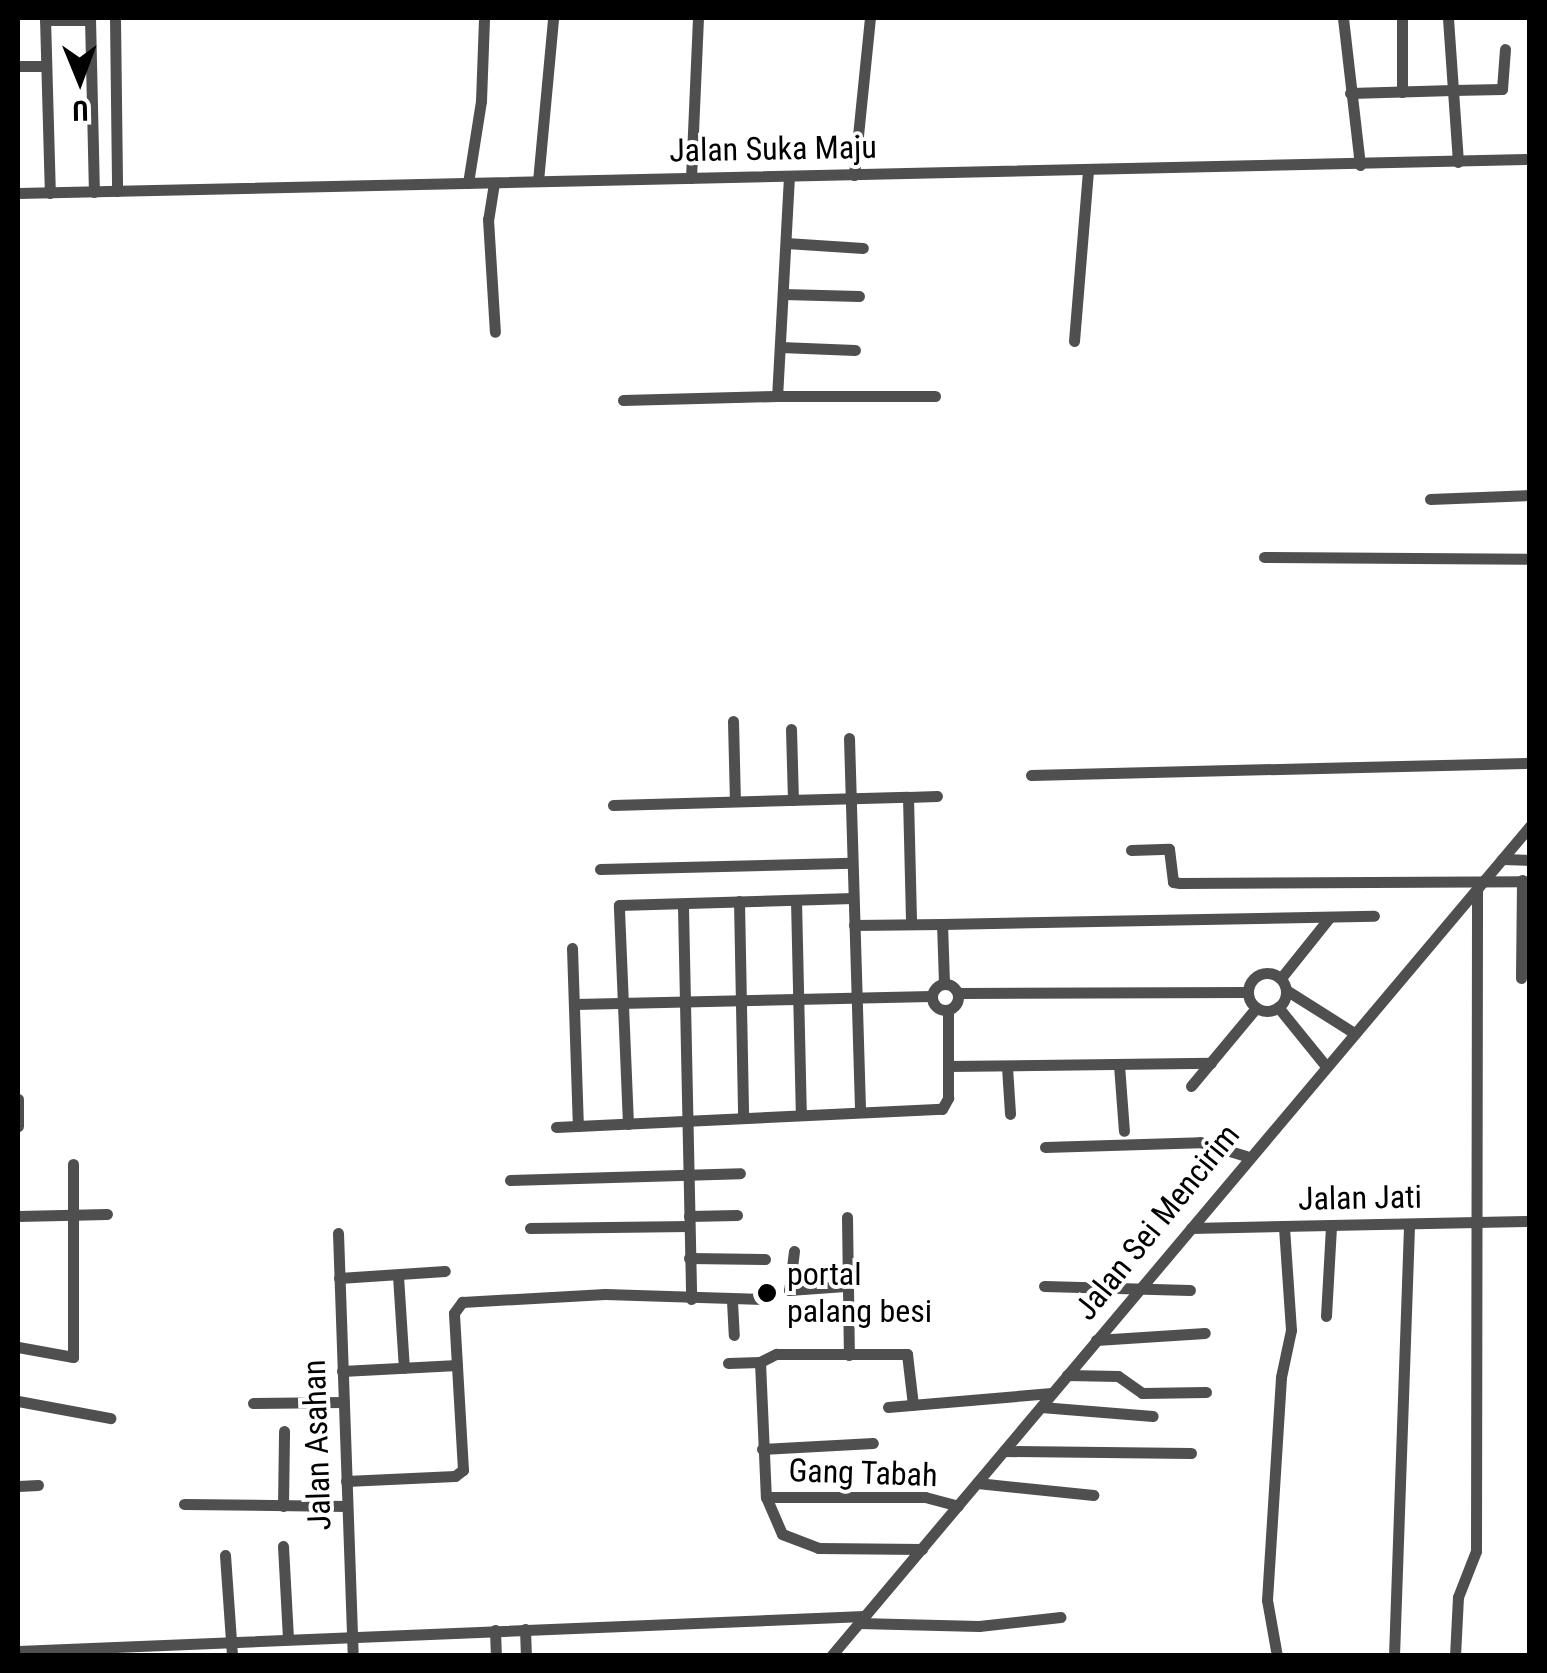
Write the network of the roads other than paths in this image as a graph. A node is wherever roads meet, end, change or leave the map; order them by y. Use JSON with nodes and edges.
{"nodes":[{"id":1,"x":116,"y":18,"type":"edge"},
{"id":2,"x":484,"y":18,"type":"edge"},
{"id":3,"x":553,"y":18,"type":"edge"},
{"id":4,"x":698,"y":18,"type":"edge"},
{"id":5,"x":870,"y":18,"type":"edge"},
{"id":6,"x":1343,"y":18,"type":"edge"},
{"id":7,"x":1402,"y":18,"type":"edge"},
{"id":8,"x":1448,"y":18,"type":"edge"},
{"id":9,"x":45,"y":19,"type":"edge"},
{"id":10,"x":90,"y":19,"type":"edge"},
{"id":11,"x":1505,"y":48,"type":"dead end"},
{"id":12,"x":18,"y":66,"type":"edge"},
{"id":13,"x":46,"y":66,"type":"junction"},
{"id":14,"x":1453,"y":90,"type":"junction"},
{"id":15,"x":1350,"y":92,"type":"junction"},
{"id":16,"x":1402,"y":92,"type":"junction"},
{"id":17,"x":1530,"y":160,"type":"edge"},
{"id":18,"x":1458,"y":162,"type":"junction"},
{"id":19,"x":1360,"y":165,"type":"junction"},
{"id":20,"x":1088,"y":170,"type":"junction"},
{"id":21,"x":854,"y":175,"type":"junction"},
{"id":22,"x":789,"y":176,"type":"junction"},
{"id":23,"x":690,"y":178,"type":"junction"},
{"id":24,"x":494,"y":182,"type":"junction"},
{"id":25,"x":538,"y":182,"type":"junction"},
{"id":26,"x":468,"y":183,"type":"junction"},
{"id":27,"x":117,"y":191,"type":"junction"},
{"id":28,"x":94,"y":192,"type":"junction"},
{"id":29,"x":18,"y":193,"type":"edge"},
{"id":30,"x":50,"y":193,"type":"junction"},
{"id":31,"x":786,"y":243,"type":"junction"},
{"id":32,"x":862,"y":248,"type":"dead end"},
{"id":33,"x":783,"y":294,"type":"junction"},
{"id":34,"x":860,"y":296,"type":"dead end"},
{"id":35,"x":495,"y":332,"type":"dead end"},
{"id":36,"x":1074,"y":341,"type":"dead end"},
{"id":37,"x":780,"y":347,"type":"junction"},
{"id":38,"x":855,"y":350,"type":"dead end"},
{"id":39,"x":777,"y":396,"type":"junction"},
{"id":40,"x":934,"y":396,"type":"dead end"},
{"id":41,"x":623,"y":400,"type":"dead end"},
{"id":42,"x":1530,"y":495,"type":"edge"},
{"id":43,"x":1430,"y":500,"type":"dead end"},
{"id":44,"x":1264,"y":556,"type":"dead end"},
{"id":45,"x":1530,"y":559,"type":"edge"},
{"id":46,"x":733,"y":721,"type":"dead end"},
{"id":47,"x":792,"y":729,"type":"dead end"},
{"id":48,"x":848,"y":738,"type":"dead end"},
{"id":49,"x":1530,"y":762,"type":"edge"},
{"id":50,"x":1031,"y":775,"type":"dead end"},
{"id":51,"x":937,"y":796,"type":"dead end"},
{"id":52,"x":908,"y":797,"type":"junction"},
{"id":53,"x":850,"y":798,"type":"junction"},
{"id":54,"x":794,"y":800,"type":"junction"},
{"id":55,"x":735,"y":801,"type":"junction"},
{"id":56,"x":613,"y":805,"type":"dead end"},
{"id":57,"x":1530,"y":826,"type":"edge"},
{"id":58,"x":1131,"y":850,"type":"dead end"},
{"id":59,"x":1502,"y":859,"type":"junction"},
{"id":60,"x":1530,"y":860,"type":"edge"},
{"id":61,"x":852,"y":863,"type":"junction"},
{"id":62,"x":600,"y":869,"type":"dead end"},
{"id":63,"x":1526,"y":881,"type":"edge"},
{"id":64,"x":1481,"y":884,"type":"junction"},
{"id":65,"x":853,"y":898,"type":"junction"},
{"id":66,"x":796,"y":900,"type":"junction"},
{"id":67,"x":738,"y":902,"type":"junction"},
{"id":68,"x":683,"y":907,"type":"junction"},
{"id":69,"x":1374,"y":916,"type":"dead end"},
{"id":70,"x":1329,"y":918,"type":"junction"},
{"id":71,"x":911,"y":924,"type":"junction"},
{"id":72,"x":942,"y":924,"type":"junction"},
{"id":73,"x":854,"y":925,"type":"junction"},
{"id":74,"x":572,"y":948,"type":"dead end"},
{"id":75,"x":1521,"y":978,"type":"dead end"},
{"id":76,"x":944,"y":983,"type":"junction"},
{"id":77,"x":1283,"y":984,"type":"junction"},
{"id":78,"x":958,"y":992,"type":"junction"},
{"id":79,"x":1248,"y":992,"type":"junction"},
{"id":80,"x":931,"y":996,"type":"junction"},
{"id":81,"x":856,"y":999,"type":"junction"},
{"id":82,"x":739,"y":1001,"type":"junction"},
{"id":83,"x":796,"y":1001,"type":"junction"},
{"id":84,"x":681,"y":1002,"type":"junction"},
{"id":85,"x":622,"y":1003,"type":"junction"},
{"id":86,"x":575,"y":1004,"type":"junction"},
{"id":87,"x":1256,"y":1008,"type":"junction"},
{"id":88,"x":1278,"y":1008,"type":"junction"},
{"id":89,"x":948,"y":1010,"type":"junction"},
{"id":90,"x":1324,"y":1017,"type":"junction"},
{"id":91,"x":1352,"y":1030,"type":"junction"},
{"id":92,"x":1307,"y":1036,"type":"junction"},
{"id":93,"x":1212,"y":1063,"type":"junction"},
{"id":94,"x":1120,"y":1064,"type":"junction"},
{"id":95,"x":1325,"y":1064,"type":"junction"},
{"id":96,"x":948,"y":1066,"type":"junction"},
{"id":97,"x":1007,"y":1067,"type":"junction"},
{"id":98,"x":1191,"y":1086,"type":"dead end"},
{"id":99,"x":18,"y":1099,"type":"edge"},
{"id":100,"x":860,"y":1112,"type":"junction"},
{"id":101,"x":801,"y":1114,"type":"junction"},
{"id":102,"x":1010,"y":1114,"type":"dead end"},
{"id":103,"x":743,"y":1115,"type":"junction"},
{"id":104,"x":683,"y":1121,"type":"junction"},
{"id":105,"x":628,"y":1124,"type":"junction"},
{"id":106,"x":18,"y":1126,"type":"edge"},
{"id":107,"x":578,"y":1126,"type":"junction"},
{"id":108,"x":556,"y":1127,"type":"dead end"},
{"id":109,"x":1124,"y":1131,"type":"dead end"},
{"id":110,"x":1045,"y":1146,"type":"dead end"},
{"id":111,"x":1246,"y":1156,"type":"junction"},
{"id":112,"x":73,"y":1164,"type":"dead end"},
{"id":113,"x":740,"y":1173,"type":"dead end"},
{"id":114,"x":686,"y":1174,"type":"junction"},
{"id":115,"x":510,"y":1180,"type":"dead end"},
{"id":116,"x":107,"y":1214,"type":"dead end"},
{"id":117,"x":73,"y":1215,"type":"junction"},
{"id":118,"x":737,"y":1215,"type":"dead end"},
{"id":119,"x":18,"y":1216,"type":"edge"},
{"id":120,"x":847,"y":1217,"type":"dead end"},
{"id":121,"x":689,"y":1221,"type":"junction"},
{"id":122,"x":1529,"y":1221,"type":"edge"},
{"id":123,"x":1480,"y":1222,"type":"junction"},
{"id":124,"x":1409,"y":1224,"type":"junction"},
{"id":125,"x":1284,"y":1227,"type":"junction"},
{"id":126,"x":1331,"y":1227,"type":"junction"},
{"id":127,"x":530,"y":1228,"type":"dead end"},
{"id":128,"x":1191,"y":1228,"type":"junction"},
{"id":129,"x":338,"y":1234,"type":"dead end"},
{"id":130,"x":794,"y":1250,"type":"dead end"},
{"id":131,"x":689,"y":1258,"type":"junction"},
{"id":132,"x":765,"y":1259,"type":"dead end"},
{"id":133,"x":445,"y":1271,"type":"dead end"},
{"id":134,"x":398,"y":1276,"type":"junction"},
{"id":135,"x":339,"y":1278,"type":"junction"},
{"id":136,"x":845,"y":1286,"type":"junction"},
{"id":137,"x":1044,"y":1286,"type":"dead end"},
{"id":138,"x":1190,"y":1290,"type":"dead end"},
{"id":139,"x":1138,"y":1291,"type":"junction"},
{"id":140,"x":691,"y":1299,"type":"junction"},
{"id":141,"x":763,"y":1299,"type":"dead end"},
{"id":142,"x":732,"y":1301,"type":"junction"},
{"id":143,"x":1326,"y":1316,"type":"dead end"},
{"id":144,"x":1204,"y":1333,"type":"dead end"},
{"id":145,"x":734,"y":1334,"type":"dead end"},
{"id":146,"x":1096,"y":1340,"type":"junction"},
{"id":147,"x":18,"y":1347,"type":"edge"},
{"id":148,"x":849,"y":1355,"type":"junction"},
{"id":149,"x":728,"y":1362,"type":"dead end"},
{"id":150,"x":760,"y":1362,"type":"junction"},
{"id":151,"x":457,"y":1365,"type":"junction"},
{"id":152,"x":404,"y":1368,"type":"junction"},
{"id":153,"x":342,"y":1371,"type":"junction"},
{"id":154,"x":1067,"y":1375,"type":"junction"},
{"id":155,"x":1206,"y":1392,"type":"dead end"},
{"id":156,"x":1051,"y":1393,"type":"junction"},
{"id":157,"x":18,"y":1402,"type":"edge"},
{"id":158,"x":342,"y":1402,"type":"junction"},
{"id":159,"x":253,"y":1403,"type":"dead end"},
{"id":160,"x":914,"y":1405,"type":"junction"},
{"id":161,"x":888,"y":1407,"type":"dead end"},
{"id":162,"x":1041,"y":1407,"type":"junction"},
{"id":163,"x":1153,"y":1416,"type":"dead end"},
{"id":164,"x":110,"y":1418,"type":"dead end"},
{"id":165,"x":284,"y":1431,"type":"dead end"},
{"id":166,"x":873,"y":1444,"type":"dead end"},
{"id":167,"x":762,"y":1449,"type":"junction"},
{"id":168,"x":1004,"y":1451,"type":"junction"},
{"id":169,"x":1191,"y":1453,"type":"dead end"},
{"id":170,"x":346,"y":1480,"type":"junction"},
{"id":171,"x":977,"y":1483,"type":"junction"},
{"id":172,"x":18,"y":1486,"type":"edge"},
{"id":173,"x":38,"y":1486,"type":"dead end"},
{"id":174,"x":1093,"y":1495,"type":"dead end"},
{"id":175,"x":766,"y":1498,"type":"junction"},
{"id":176,"x":184,"y":1504,"type":"dead end"},
{"id":177,"x":283,"y":1506,"type":"junction"},
{"id":178,"x":346,"y":1506,"type":"junction"},
{"id":179,"x":958,"y":1506,"type":"junction"},
{"id":180,"x":282,"y":1546,"type":"dead end"},
{"id":181,"x":922,"y":1549,"type":"junction"},
{"id":182,"x":226,"y":1556,"type":"dead end"},
{"id":183,"x":1062,"y":1617,"type":"dead end"},
{"id":184,"x":861,"y":1620,"type":"junction"},
{"id":185,"x":525,"y":1629,"type":"junction"},
{"id":186,"x":495,"y":1630,"type":"junction"},
{"id":187,"x":352,"y":1636,"type":"junction"},
{"id":188,"x":288,"y":1638,"type":"junction"},
{"id":189,"x":232,"y":1649,"type":"edge"},
{"id":190,"x":18,"y":1651,"type":"edge"},
{"id":191,"x":112,"y":1654,"type":"edge"},
{"id":192,"x":352,"y":1656,"type":"edge"},
{"id":193,"x":496,"y":1656,"type":"edge"},
{"id":194,"x":526,"y":1656,"type":"edge"},
{"id":195,"x":830,"y":1656,"type":"edge"},
{"id":196,"x":1278,"y":1656,"type":"edge"},
{"id":197,"x":1394,"y":1656,"type":"edge"},
{"id":198,"x":1455,"y":1656,"type":"edge"}],
"edges":[{"from":1,"to":27,"type":"street"},
{"from":2,"to":26,"type":"street"},
{"from":3,"to":25,"type":"street"},
{"from":4,"to":23,"type":"street"},
{"from":5,"to":21,"type":"street"},
{"from":6,"to":15,"type":"street"},
{"from":7,"to":16,"type":"street"},
{"from":8,"to":14,"type":"street"},
{"from":9,"to":10,"type":"street"},
{"from":9,"to":13,"type":"street"},
{"from":10,"to":28,"type":"street"},
{"from":11,"to":14,"type":"street"},
{"from":12,"to":13,"type":"street"},
{"from":13,"to":30,"type":"street"},
{"from":14,"to":16,"type":"street"},
{"from":14,"to":18,"type":"street"},
{"from":15,"to":16,"type":"street"},
{"from":15,"to":19,"type":"street"},
{"from":17,"to":18,"type":"street","name":"Jalan Suka Maju"},
{"from":18,"to":19,"type":"street","name":"Jalan Suka Maju"},
{"from":19,"to":20,"type":"street","name":"Jalan Suka Maju"},
{"from":20,"to":21,"type":"street","name":"Jalan Suka Maju"},
{"from":20,"to":36,"type":"street"},
{"from":21,"to":22,"type":"street","name":"Jalan Suka Maju"},
{"from":22,"to":23,"type":"street","name":"Jalan Suka Maju"},
{"from":22,"to":31,"type":"street"},
{"from":23,"to":25,"type":"street","name":"Jalan Suka Maju"},
{"from":24,"to":25,"type":"street","name":"Jalan Suka Maju"},
{"from":24,"to":26,"type":"street","name":"Jalan Suka Maju"},
{"from":24,"to":35,"type":"street"},
{"from":26,"to":27,"type":"street","name":"Jalan Suka Maju"},
{"from":27,"to":28,"type":"street","name":"Jalan Suka Maju"},
{"from":28,"to":30,"type":"street","name":"Jalan Suka Maju"},
{"from":29,"to":30,"type":"street","name":"Jalan Suka Maju"},
{"from":31,"to":32,"type":"street"},
{"from":31,"to":33,"type":"street"},
{"from":33,"to":34,"type":"street"},
{"from":33,"to":37,"type":"street"},
{"from":37,"to":38,"type":"street"},
{"from":37,"to":39,"type":"street"},
{"from":39,"to":40,"type":"street"},
{"from":39,"to":41,"type":"street"},
{"from":42,"to":43,"type":"street"},
{"from":44,"to":45,"type":"street"},
{"from":46,"to":55,"type":"street"},
{"from":47,"to":54,"type":"street"},
{"from":48,"to":53,"type":"street"},
{"from":49,"to":50,"type":"street"},
{"from":51,"to":52,"type":"street"},
{"from":52,"to":53,"type":"street"},
{"from":52,"to":71,"type":"street"},
{"from":53,"to":54,"type":"street"},
{"from":53,"to":61,"type":"street"},
{"from":54,"to":55,"type":"street"},
{"from":55,"to":56,"type":"street"},
{"from":57,"to":59,"type":"street","name":"Jalan Sei Mencirim"},
{"from":58,"to":64,"type":"street"},
{"from":59,"to":60,"type":"street"},
{"from":59,"to":64,"type":"street","name":"Jalan Sei Mencirim"},
{"from":61,"to":62,"type":"street"},
{"from":61,"to":65,"type":"street"},
{"from":63,"to":64,"type":"street"},
{"from":63,"to":75,"type":"street"},
{"from":64,"to":91,"type":"street","name":"Jalan Sei Mencirim"},
{"from":64,"to":123,"type":"street"},
{"from":65,"to":66,"type":"street"},
{"from":65,"to":73,"type":"street"},
{"from":66,"to":67,"type":"street"},
{"from":66,"to":83,"type":"street"},
{"from":67,"to":68,"type":"street"},
{"from":67,"to":82,"type":"street"},
{"from":68,"to":84,"type":"street"},
{"from":68,"to":85,"type":"street"},
{"from":69,"to":70,"type":"street"},
{"from":70,"to":72,"type":"street"},
{"from":70,"to":77,"type":"street"},
{"from":71,"to":72,"type":"street"},
{"from":71,"to":73,"type":"street"},
{"from":72,"to":76,"type":"street"},
{"from":73,"to":81,"type":"street"},
{"from":74,"to":86,"type":"street"},
{"from":76,"to":78,"type":"street"},
{"from":76,"to":80,"type":"street"},
{"from":77,"to":79,"type":"street"},
{"from":77,"to":88,"type":"street"},
{"from":77,"to":90,"type":"street"},
{"from":78,"to":79,"type":"street"},
{"from":78,"to":89,"type":"street"},
{"from":79,"to":87,"type":"street"},
{"from":80,"to":81,"type":"street"},
{"from":80,"to":89,"type":"street"},
{"from":81,"to":83,"type":"street"},
{"from":81,"to":100,"type":"street"},
{"from":82,"to":83,"type":"street"},
{"from":82,"to":84,"type":"street"},
{"from":82,"to":103,"type":"street"},
{"from":83,"to":101,"type":"street"},
{"from":84,"to":85,"type":"street"},
{"from":84,"to":104,"type":"street"},
{"from":85,"to":86,"type":"street"},
{"from":85,"to":105,"type":"street"},
{"from":86,"to":107,"type":"street"},
{"from":87,"to":88,"type":"street"},
{"from":87,"to":93,"type":"street"},
{"from":88,"to":92,"type":"street"},
{"from":89,"to":96,"type":"street"},
{"from":90,"to":91,"type":"street"},
{"from":90,"to":92,"type":"street"},
{"from":91,"to":95,"type":"street","name":"Jalan Sei Mencirim"},
{"from":92,"to":95,"type":"street"},
{"from":93,"to":94,"type":"street"},
{"from":93,"to":98,"type":"street"},
{"from":94,"to":97,"type":"street"},
{"from":94,"to":109,"type":"street"},
{"from":95,"to":111,"type":"street","name":"Jalan Sei Mencirim"},
{"from":96,"to":97,"type":"street"},
{"from":96,"to":100,"type":"street"},
{"from":97,"to":102,"type":"street"},
{"from":99,"to":106,"type":"street"},
{"from":100,"to":101,"type":"street"},
{"from":101,"to":103,"type":"street"},
{"from":103,"to":104,"type":"street"},
{"from":104,"to":105,"type":"street"},
{"from":104,"to":114,"type":"street"},
{"from":105,"to":107,"type":"street"},
{"from":107,"to":108,"type":"street"},
{"from":110,"to":111,"type":"street"},
{"from":111,"to":128,"type":"street","name":"Jalan Sei Mencirim"},
{"from":112,"to":117,"type":"street"},
{"from":113,"to":114,"type":"street"},
{"from":114,"to":115,"type":"street"},
{"from":114,"to":121,"type":"street"},
{"from":116,"to":117,"type":"street"},
{"from":117,"to":119,"type":"street"},
{"from":117,"to":147,"type":"street"},
{"from":118,"to":121,"type":"street"},
{"from":120,"to":136,"type":"street"},
{"from":121,"to":127,"type":"street"},
{"from":121,"to":131,"type":"street"},
{"from":122,"to":123,"type":"street","name":"Jalan Jati"},
{"from":123,"to":124,"type":"street","name":"Jalan Jati"},
{"from":123,"to":198,"type":"street"},
{"from":124,"to":126,"type":"street","name":"Jalan Jati"},
{"from":124,"to":197,"type":"street"},
{"from":125,"to":126,"type":"street","name":"Jalan Jati"},
{"from":125,"to":128,"type":"street","name":"Jalan Jati"},
{"from":125,"to":196,"type":"street"},
{"from":126,"to":143,"type":"street"},
{"from":128,"to":139,"type":"street","name":"Jalan Sei Mencirim"},
{"from":129,"to":135,"type":"street","name":"Jalan Asahan"},
{"from":130,"to":136,"type":"street"},
{"from":131,"to":132,"type":"street"},
{"from":131,"to":140,"type":"street"},
{"from":133,"to":134,"type":"street"},
{"from":134,"to":135,"type":"street"},
{"from":134,"to":152,"type":"street"},
{"from":135,"to":153,"type":"street","name":"Jalan Asahan"},
{"from":136,"to":148,"type":"street"},
{"from":137,"to":139,"type":"street"},
{"from":138,"to":139,"type":"street"},
{"from":139,"to":146,"type":"street","name":"Jalan Sei Mencirim"},
{"from":140,"to":142,"type":"street"},
{"from":140,"to":151,"type":"street"},
{"from":141,"to":142,"type":"street"},
{"from":142,"to":145,"type":"street"},
{"from":144,"to":146,"type":"street"},
{"from":146,"to":154,"type":"street","name":"Jalan Sei Mencirim"},
{"from":148,"to":150,"type":"street"},
{"from":148,"to":160,"type":"street"},
{"from":149,"to":150,"type":"street"},
{"from":150,"to":167,"type":"street"},
{"from":151,"to":152,"type":"street"},
{"from":151,"to":170,"type":"street"},
{"from":152,"to":153,"type":"street"},
{"from":153,"to":158,"type":"street","name":"Jalan Asahan"},
{"from":154,"to":155,"type":"street"},
{"from":154,"to":156,"type":"street","name":"Jalan Sei Mencirim"},
{"from":156,"to":160,"type":"street"},
{"from":156,"to":162,"type":"street","name":"Jalan Sei Mencirim"},
{"from":157,"to":164,"type":"street"},
{"from":158,"to":159,"type":"street"},
{"from":158,"to":170,"type":"street","name":"Jalan Asahan"},
{"from":160,"to":161,"type":"street"},
{"from":162,"to":163,"type":"street"},
{"from":162,"to":168,"type":"street","name":"Jalan Sei Mencirim"},
{"from":165,"to":177,"type":"street"},
{"from":166,"to":167,"type":"street"},
{"from":167,"to":175,"type":"street"},
{"from":168,"to":169,"type":"street"},
{"from":168,"to":171,"type":"street","name":"Jalan Sei Mencirim"},
{"from":170,"to":178,"type":"street","name":"Jalan Asahan"},
{"from":171,"to":174,"type":"street"},
{"from":171,"to":179,"type":"street","name":"Jalan Sei Mencirim"},
{"from":172,"to":173,"type":"street"},
{"from":175,"to":179,"type":"street","name":"Gang Tabah"},
{"from":175,"to":181,"type":"street"},
{"from":176,"to":177,"type":"street"},
{"from":177,"to":178,"type":"street"},
{"from":178,"to":187,"type":"street","name":"Jalan Asahan"},
{"from":179,"to":181,"type":"street","name":"Jalan Sei Mencirim"},
{"from":180,"to":188,"type":"street"},
{"from":181,"to":184,"type":"street","name":"Jalan Sei Mencirim"},
{"from":182,"to":189,"type":"street"},
{"from":183,"to":184,"type":"street"},
{"from":184,"to":185,"type":"street"},
{"from":184,"to":195,"type":"street","name":"Jalan Sei Mencirim"},
{"from":185,"to":186,"type":"street"},
{"from":185,"to":194,"type":"street"},
{"from":186,"to":187,"type":"street"},
{"from":186,"to":193,"type":"street"},
{"from":187,"to":188,"type":"street"},
{"from":187,"to":192,"type":"street","name":"Jalan Asahan"},
{"from":188,"to":189,"type":"street"},
{"from":189,"to":191,"type":"street"},
{"from":190,"to":191,"type":"street"}]}
